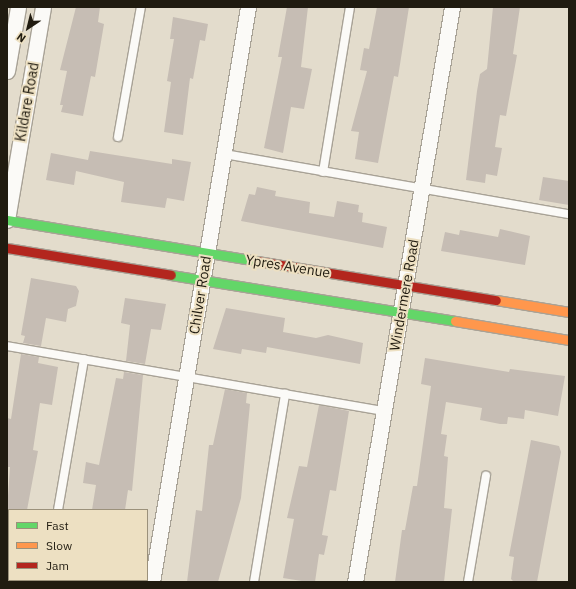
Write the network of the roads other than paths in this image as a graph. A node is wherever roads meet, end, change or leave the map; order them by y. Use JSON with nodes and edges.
{"nodes":[{"id":1,"x":18,"y":7,"type":"edge"},
{"id":2,"x":140,"y":7,"type":"edge"},
{"id":3,"x":248,"y":7,"type":"edge"},
{"id":4,"x":350,"y":7,"type":"edge"},
{"id":5,"x":452,"y":7,"type":"edge"},
{"id":6,"x":42,"y":9,"type":"edge"},
{"id":7,"x":7,"y":71,"type":"edge"},
{"id":8,"x":118,"y":137,"type":"dead end"},
{"id":9,"x":224,"y":154,"type":"junction"},
{"id":10,"x":323,"y":172,"type":"junction"},
{"id":11,"x":422,"y":186,"type":"junction"},
{"id":12,"x":569,"y":214,"type":"edge"},
{"id":13,"x":7,"y":220,"type":"edge"},
{"id":14,"x":7,"y":248,"type":"edge"},
{"id":15,"x":207,"y":253,"type":"junction"},
{"id":16,"x":203,"y":281,"type":"junction"},
{"id":17,"x":405,"y":286,"type":"junction"},
{"id":18,"x":401,"y":311,"type":"junction"},
{"id":19,"x":569,"y":312,"type":"edge"},
{"id":20,"x":569,"y":340,"type":"edge"},
{"id":21,"x":7,"y":346,"type":"edge"},
{"id":22,"x":84,"y":359,"type":"junction"},
{"id":23,"x":186,"y":377,"type":"junction"},
{"id":24,"x":285,"y":394,"type":"junction"},
{"id":25,"x":384,"y":411,"type":"junction"},
{"id":26,"x":486,"y":476,"type":"dead end"},
{"id":27,"x":58,"y":509,"type":"edge"},
{"id":28,"x":152,"y":582,"type":"edge"},
{"id":29,"x":254,"y":582,"type":"edge"},
{"id":30,"x":356,"y":582,"type":"edge"},
{"id":31,"x":468,"y":582,"type":"edge"}],
"edges":[{"from":1,"to":6,"type":"street"},
{"from":1,"to":7,"type":"street","name":"Kildare Road"},
{"from":2,"to":8,"type":"lane"},
{"from":3,"to":9,"type":"street","name":"Chilver Road"},
{"from":4,"to":10,"type":"lane"},
{"from":5,"to":11,"type":"street","name":"Windermere Road"},
{"from":6,"to":13,"type":"street","name":"Kildare Road"},
{"from":9,"to":10,"type":"lane"},
{"from":9,"to":15,"type":"street","name":"Chilver Road"},
{"from":10,"to":11,"type":"lane"},
{"from":11,"to":12,"type":"lane"},
{"from":11,"to":17,"type":"street","name":"Windermere Road"},
{"from":13,"to":15,"type":"main road","name":"Ypres Avenue"},
{"from":14,"to":16,"type":"main road","name":"Ypres Avenue"},
{"from":15,"to":16,"type":"street","name":"Chilver Road"},
{"from":15,"to":17,"type":"main road","name":"Ypres Avenue"},
{"from":16,"to":18,"type":"main road","name":"Ypres Avenue"},
{"from":16,"to":23,"type":"street","name":"Chilver Road"},
{"from":17,"to":18,"type":"street","name":"Windermere Road"},
{"from":17,"to":19,"type":"main road","name":"Ypres Avenue"},
{"from":18,"to":20,"type":"main road","name":"Ypres Avenue"},
{"from":18,"to":25,"type":"street","name":"Windermere Road"},
{"from":21,"to":22,"type":"lane"},
{"from":22,"to":23,"type":"lane"},
{"from":22,"to":27,"type":"lane"},
{"from":23,"to":24,"type":"lane"},
{"from":23,"to":28,"type":"street","name":"Chilver Road"},
{"from":24,"to":25,"type":"lane"},
{"from":24,"to":29,"type":"lane"},
{"from":25,"to":30,"type":"street","name":"Windermere Road"},
{"from":26,"to":31,"type":"lane"}]}
